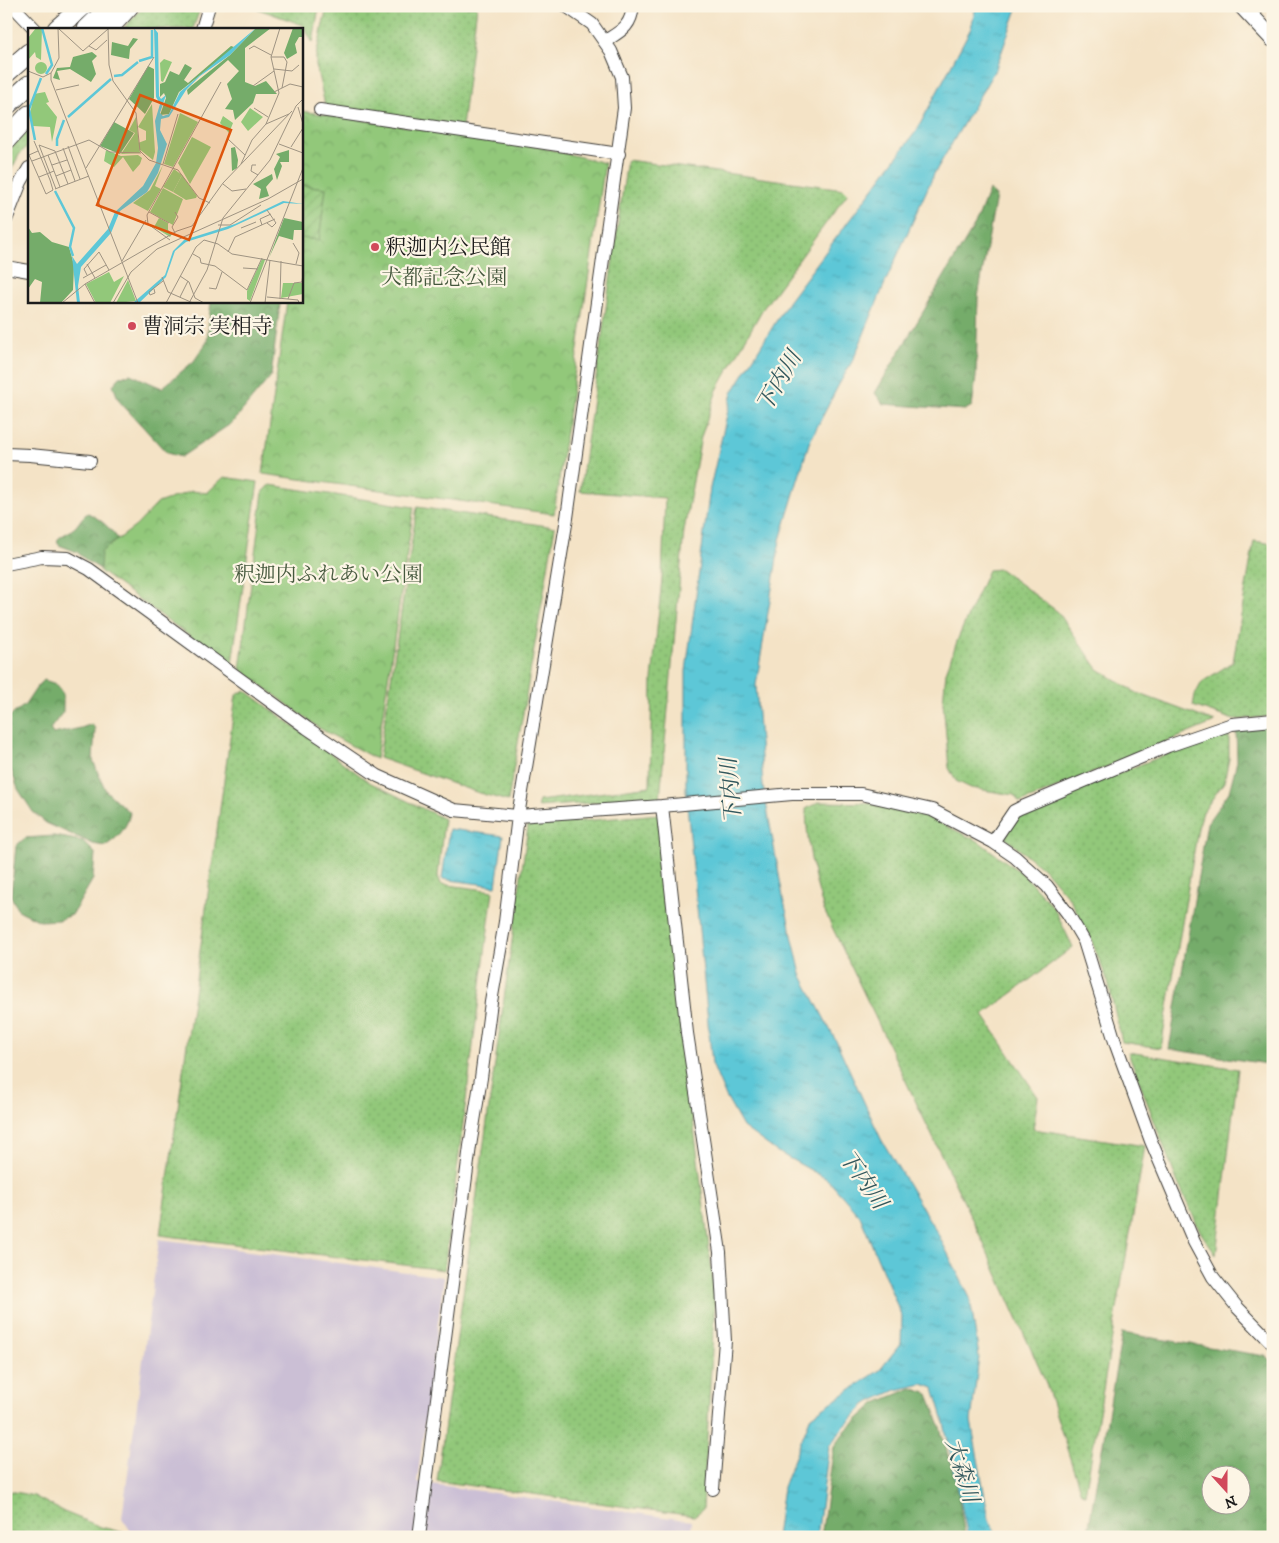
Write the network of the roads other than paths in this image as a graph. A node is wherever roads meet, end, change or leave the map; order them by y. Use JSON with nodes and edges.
{"nodes":[{"id":1,"x":13,"y":6,"type":"edge"},
{"id":2,"x":83,"y":6,"type":"edge"},
{"id":3,"x":109,"y":6,"type":"edge"},
{"id":4,"x":129,"y":6,"type":"edge"},
{"id":5,"x":209,"y":6,"type":"edge"},
{"id":6,"x":566,"y":6,"type":"edge"},
{"id":7,"x":634,"y":6,"type":"edge"},
{"id":8,"x":1242,"y":6,"type":"edge"},
{"id":9,"x":95,"y":27,"type":"edge"},
{"id":10,"x":205,"y":27,"type":"edge"},
{"id":11,"x":34,"y":28,"type":"edge"},
{"id":12,"x":58,"y":28,"type":"edge"},
{"id":13,"x":1273,"y":40,"type":"edge"},
{"id":14,"x":605,"y":41,"type":"junction"},
{"id":15,"x":28,"y":54,"type":"edge"},
{"id":16,"x":6,"y":73,"type":"edge"},
{"id":17,"x":28,"y":86,"type":"edge"},
{"id":18,"x":6,"y":106,"type":"edge"},
{"id":19,"x":320,"y":110,"type":"dead end"},
{"id":20,"x":28,"y":116,"type":"edge"},
{"id":21,"x":6,"y":140,"type":"edge"},
{"id":22,"x":619,"y":154,"type":"junction"},
{"id":23,"x":28,"y":170,"type":"edge"},
{"id":24,"x":6,"y":220,"type":"edge"},
{"id":25,"x":6,"y":267,"type":"edge"},
{"id":26,"x":28,"y":271,"type":"edge"},
{"id":27,"x":6,"y":454,"type":"edge"},
{"id":28,"x":90,"y":462,"type":"dead end"},
{"id":29,"x":6,"y":564,"type":"edge"},
{"id":30,"x":1273,"y":720,"type":"edge"},
{"id":31,"x":662,"y":806,"type":"junction"},
{"id":32,"x":518,"y":816,"type":"junction"},
{"id":33,"x":994,"y":842,"type":"junction"},
{"id":34,"x":1273,"y":1344,"type":"edge"},
{"id":35,"x":713,"y":1489,"type":"dead end"},
{"id":36,"x":419,"y":1537,"type":"edge"}],
"edges":[{"from":1,"to":11,"type":"street"},
{"from":2,"to":12,"type":"highway"},
{"from":3,"to":9,"type":"highway"},
{"from":4,"to":9,"type":"highway"},
{"from":5,"to":10,"type":"street"},
{"from":6,"to":14,"type":"street"},
{"from":7,"to":14,"type":"street"},
{"from":8,"to":13,"type":"main road"},
{"from":14,"to":22,"type":"street"},
{"from":15,"to":16,"type":"highway"},
{"from":17,"to":18,"type":"highway"},
{"from":19,"to":22,"type":"street"},
{"from":20,"to":21,"type":"highway"},
{"from":22,"to":32,"type":"street"},
{"from":23,"to":24,"type":"street"},
{"from":25,"to":26,"type":"street"},
{"from":27,"to":28,"type":"street"},
{"from":29,"to":32,"type":"street"},
{"from":30,"to":33,"type":"street"},
{"from":31,"to":32,"type":"street"},
{"from":31,"to":33,"type":"street"},
{"from":31,"to":35,"type":"street"},
{"from":32,"to":36,"type":"street"},
{"from":33,"to":34,"type":"street"}]}
